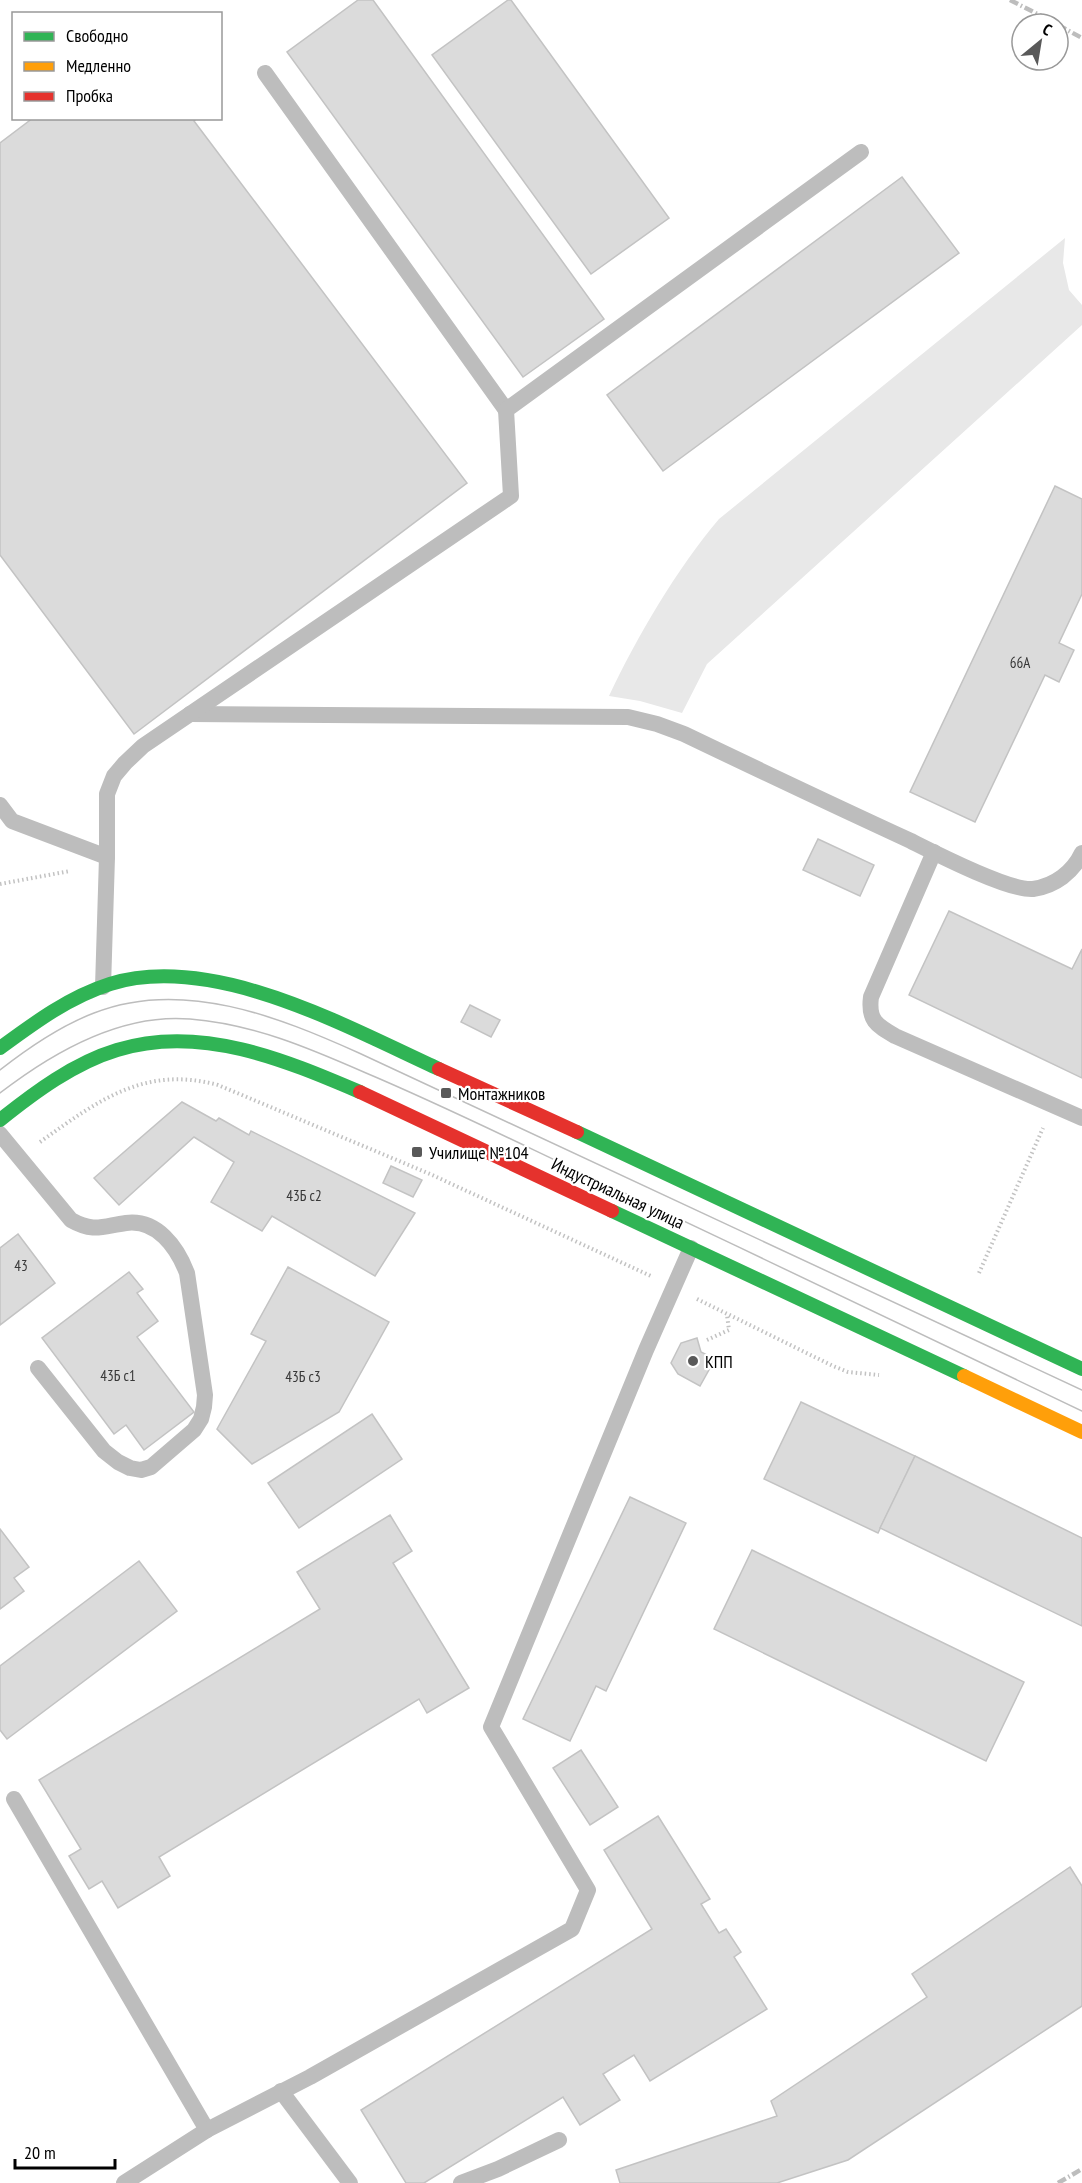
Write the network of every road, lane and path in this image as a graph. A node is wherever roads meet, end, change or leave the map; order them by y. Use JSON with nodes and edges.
{"nodes":[{"id":1,"x":265,"y":73,"type":"dead end"},
{"id":2,"x":861,"y":152,"type":"dead end"},
{"id":3,"x":506,"y":410,"type":"junction"},
{"id":4,"x":190,"y":714,"type":"junction"},
{"id":5,"x":0,"y":805,"type":"edge"},
{"id":6,"x":934,"y":852,"type":"junction"},
{"id":7,"x":1082,"y":853,"type":"edge"},
{"id":8,"x":107,"y":857,"type":"junction"},
{"id":9,"x":82,"y":869,"type":"dead end"},
{"id":10,"x":0,"y":884,"type":"edge"},
{"id":11,"x":103,"y":987,"type":"junction"},
{"id":12,"x":0,"y":1048,"type":"edge"},
{"id":13,"x":1053,"y":1106,"type":"junction"},
{"id":14,"x":1082,"y":1118,"type":"edge"},
{"id":15,"x":0,"y":1120,"type":"edge"},
{"id":16,"x":0,"y":1134,"type":"edge"},
{"id":17,"x":19,"y":1156,"type":"junction"},
{"id":18,"x":691,"y":1248,"type":"junction"},
{"id":19,"x":979,"y":1273,"type":"dead end"},
{"id":20,"x":675,"y":1287,"type":"junction"},
{"id":21,"x":726,"y":1315,"type":"junction"},
{"id":22,"x":708,"y":1340,"type":"dead end"},
{"id":23,"x":38,"y":1368,"type":"dead end"},
{"id":24,"x":1082,"y":1369,"type":"edge"},
{"id":25,"x":888,"y":1377,"type":"dead end"},
{"id":26,"x":1082,"y":1432,"type":"edge"},
{"id":27,"x":14,"y":1799,"type":"dead end"},
{"id":28,"x":281,"y":2091,"type":"junction"},
{"id":29,"x":207,"y":2130,"type":"junction"},
{"id":30,"x":558,"y":2140,"type":"dead end"},
{"id":31,"x":124,"y":2183,"type":"edge"},
{"id":32,"x":350,"y":2183,"type":"edge"},
{"id":33,"x":461,"y":2183,"type":"edge"}],
"edges":[{"from":1,"to":3,"type":"lane"},
{"from":2,"to":3,"type":"lane"},
{"from":3,"to":4,"type":"lane"},
{"from":4,"to":6,"type":"lane"},
{"from":4,"to":8,"type":"lane"},
{"from":5,"to":8,"type":"lane"},
{"from":6,"to":7,"type":"lane"},
{"from":6,"to":13,"type":"lane"},
{"from":8,"to":11,"type":"lane"},
{"from":9,"to":10,"type":"path"},
{"from":11,"to":12,"type":"main road","name":"Индустриальная улица"},
{"from":11,"to":24,"type":"main road","name":"Индустриальная улица"},
{"from":13,"to":14,"type":"lane"},
{"from":13,"to":19,"type":"path"},
{"from":15,"to":18,"type":"main road","name":"Индустриальная улица"},
{"from":16,"to":17,"type":"lane"},
{"from":17,"to":20,"type":"path"},
{"from":17,"to":23,"type":"lane"},
{"from":18,"to":20,"type":"lane"},
{"from":18,"to":26,"type":"main road","name":"Индустриальная улица"},
{"from":20,"to":21,"type":"path"},
{"from":20,"to":28,"type":"lane"},
{"from":21,"to":22,"type":"path"},
{"from":21,"to":25,"type":"path"},
{"from":27,"to":29,"type":"lane"},
{"from":28,"to":29,"type":"lane"},
{"from":28,"to":32,"type":"lane"},
{"from":29,"to":31,"type":"lane"},
{"from":30,"to":33,"type":"lane"}]}
